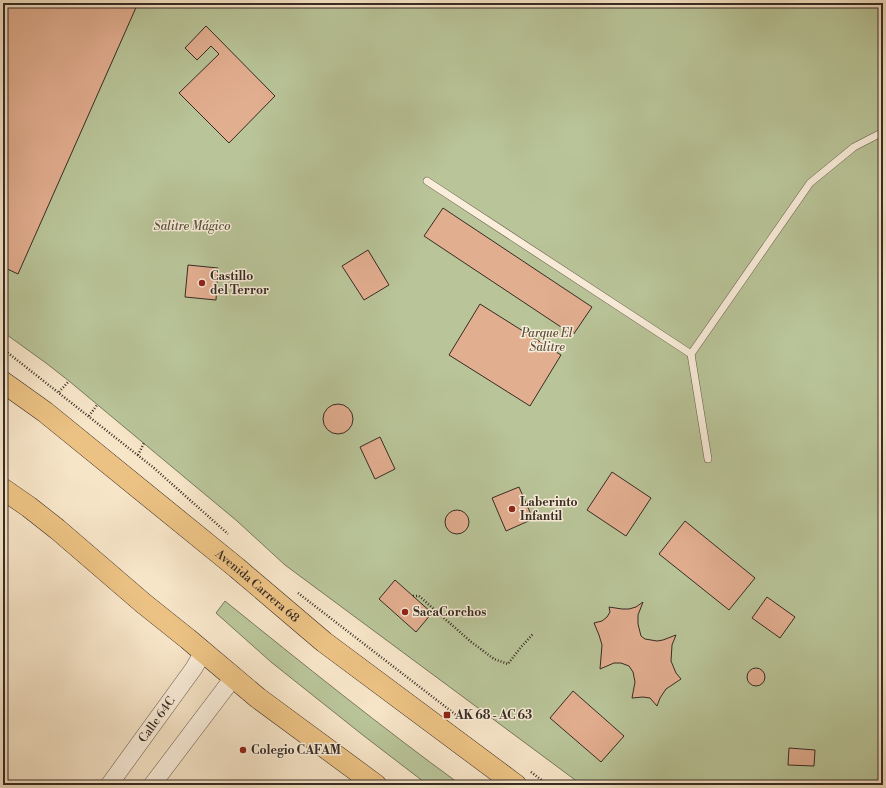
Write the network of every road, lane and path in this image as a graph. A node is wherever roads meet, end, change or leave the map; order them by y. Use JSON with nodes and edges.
{"nodes":[{"id":1,"x":883,"y":132,"type":"edge"},
{"id":2,"x":427,"y":181,"type":"dead end"},
{"id":3,"x":3,"y":349,"type":"edge"},
{"id":4,"x":691,"y":354,"type":"junction"},
{"id":5,"x":69,"y":381,"type":"dead end"},
{"id":6,"x":3,"y":382,"type":"edge"},
{"id":7,"x":59,"y":392,"type":"junction"},
{"id":8,"x":97,"y":405,"type":"dead end"},
{"id":9,"x":89,"y":416,"type":"junction"},
{"id":10,"x":144,"y":443,"type":"dead end"},
{"id":11,"x":138,"y":455,"type":"junction"},
{"id":12,"x":708,"y":459,"type":"dead end"},
{"id":13,"x":3,"y":489,"type":"edge"},
{"id":14,"x":231,"y":537,"type":"dead end"},
{"id":15,"x":297,"y":592,"type":"dead end"},
{"id":16,"x":413,"y":596,"type":"dead end"},
{"id":17,"x":533,"y":634,"type":"dead end"},
{"id":18,"x":203,"y":652,"type":"junction"},
{"id":19,"x":233,"y":678,"type":"junction"},
{"id":20,"x":466,"y":722,"type":"dead end"},
{"id":21,"x":523,"y":778,"type":"edge"},
{"id":22,"x":109,"y":785,"type":"edge"},
{"id":23,"x":152,"y":785,"type":"edge"},
{"id":24,"x":376,"y":785,"type":"edge"},
{"id":25,"x":548,"y":785,"type":"edge"}],
"edges":[{"from":1,"to":4,"type":"lane"},
{"from":2,"to":4,"type":"lane"},
{"from":3,"to":7,"type":"path"},
{"from":4,"to":12,"type":"lane"},
{"from":5,"to":7,"type":"path"},
{"from":6,"to":21,"type":"main road","name":"Avenida Carrera 68"},
{"from":7,"to":9,"type":"path"},
{"from":8,"to":9,"type":"path"},
{"from":9,"to":11,"type":"path"},
{"from":10,"to":11,"type":"path"},
{"from":11,"to":14,"type":"path"},
{"from":13,"to":18,"type":"main road"},
{"from":15,"to":20,"type":"path"},
{"from":16,"to":17,"type":"path"},
{"from":18,"to":19,"type":"main road"},
{"from":18,"to":22,"type":"street","name":"Calle 64C"},
{"from":19,"to":23,"type":"street"},
{"from":19,"to":24,"type":"main road"},
{"from":21,"to":25,"type":"path"}]}
